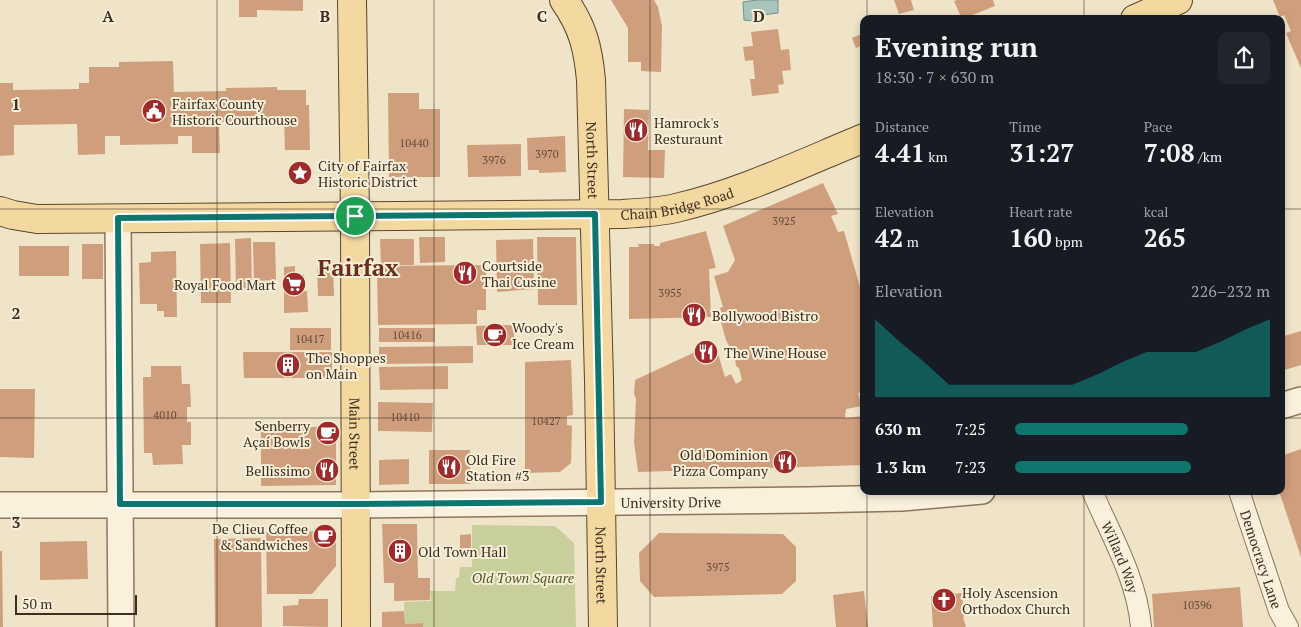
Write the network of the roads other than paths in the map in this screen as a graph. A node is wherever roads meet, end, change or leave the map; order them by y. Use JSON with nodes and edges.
{"nodes":[{"id":1,"x":352,"y":0,"type":"edge"},
{"id":2,"x":564,"y":0,"type":"edge"},
{"id":3,"x":1178,"y":0,"type":"edge"},
{"id":4,"x":1144,"y":15,"type":"edge"},
{"id":5,"x":860,"y":140,"type":"edge"},
{"id":6,"x":0,"y":210,"type":"edge"},
{"id":7,"x":595,"y":214,"type":"junction"},
{"id":8,"x":355,"y":216,"type":"junction"},
{"id":9,"x":118,"y":218,"type":"junction"},
{"id":10,"x":1301,"y":400,"type":"edge"},
{"id":11,"x":1285,"y":405,"type":"edge"},
{"id":12,"x":936,"y":495,"type":"edge"},
{"id":13,"x":1094,"y":495,"type":"edge"},
{"id":14,"x":1240,"y":495,"type":"edge"},
{"id":15,"x":601,"y":502,"type":"junction"},
{"id":16,"x":120,"y":504,"type":"junction"},
{"id":17,"x":356,"y":504,"type":"junction"},
{"id":18,"x":0,"y":505,"type":"edge"},
{"id":19,"x":121,"y":627,"type":"edge"},
{"id":20,"x":356,"y":627,"type":"edge"},
{"id":21,"x":602,"y":627,"type":"edge"},
{"id":22,"x":1141,"y":627,"type":"edge"},
{"id":23,"x":1288,"y":627,"type":"edge"}],
"edges":[{"from":1,"to":8,"type":"main road","name":"Main Street"},
{"from":2,"to":7,"type":"main road","name":"North Street"},
{"from":3,"to":4,"type":"main road"},
{"from":5,"to":7,"type":"main road","name":"Chain Bridge Road"},
{"from":6,"to":9,"type":"main road","name":"Chain Bridge Road"},
{"from":7,"to":8,"type":"main road","name":"Chain Bridge Road"},
{"from":7,"to":15,"type":"main road","name":"North Street"},
{"from":8,"to":9,"type":"main road","name":"Chain Bridge Road"},
{"from":8,"to":17,"type":"main road","name":"Main Street"},
{"from":9,"to":16,"type":"street"},
{"from":10,"to":11,"type":"street"},
{"from":12,"to":15,"type":"street","name":"University Drive"},
{"from":13,"to":22,"type":"street","name":"Willard Way"},
{"from":14,"to":23,"type":"street","name":"Democracy Lane"},
{"from":15,"to":17,"type":"street","name":"University Drive"},
{"from":15,"to":21,"type":"main road","name":"North Street"},
{"from":16,"to":17,"type":"street","name":"University Drive"},
{"from":16,"to":18,"type":"street","name":"University Drive"},
{"from":16,"to":19,"type":"street"},
{"from":17,"to":20,"type":"main road","name":"Main Street"}]}
